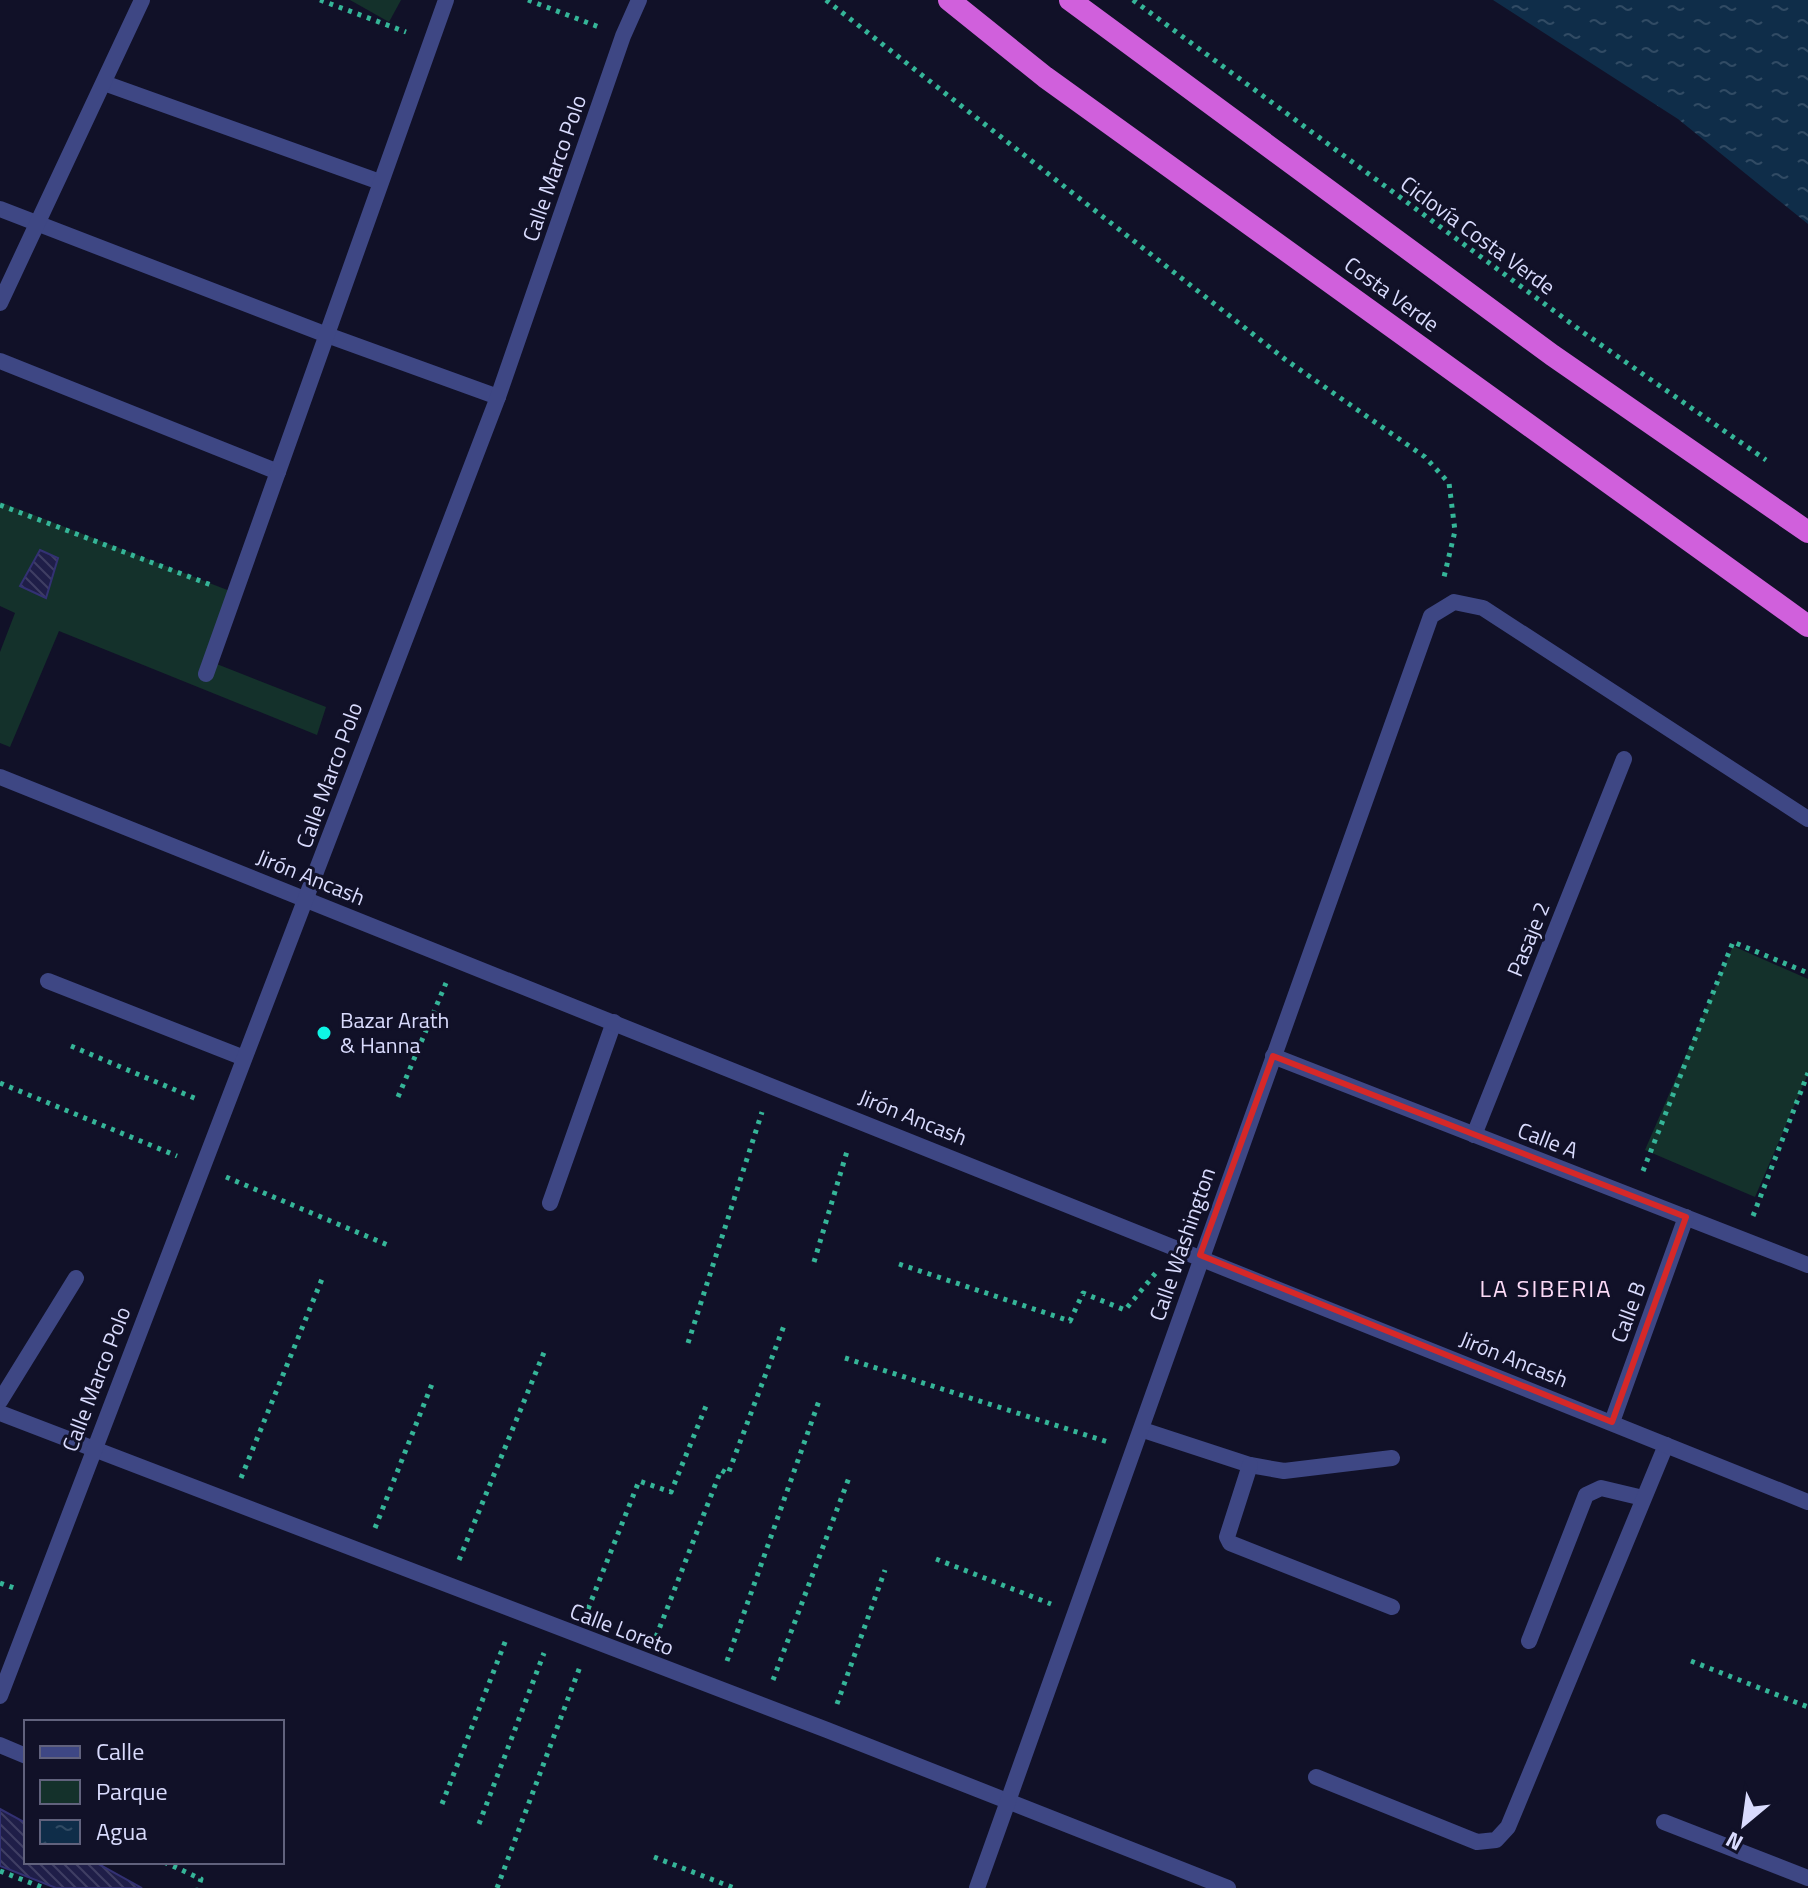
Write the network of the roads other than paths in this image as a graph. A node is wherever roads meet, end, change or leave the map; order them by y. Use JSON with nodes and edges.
{"nodes":[{"id":1,"x":142,"y":0,"type":"edge"},
{"id":2,"x":446,"y":0,"type":"edge"},
{"id":3,"x":639,"y":0,"type":"edge"},
{"id":4,"x":949,"y":0,"type":"edge"},
{"id":5,"x":1070,"y":0,"type":"edge"},
{"id":6,"x":104,"y":83,"type":"junction"},
{"id":7,"x":380,"y":182,"type":"junction"},
{"id":8,"x":0,"y":209,"type":"edge"},
{"id":9,"x":36,"y":223,"type":"junction"},
{"id":10,"x":0,"y":303,"type":"edge"},
{"id":11,"x":327,"y":335,"type":"junction"},
{"id":12,"x":0,"y":361,"type":"edge"},
{"id":13,"x":498,"y":397,"type":"junction"},
{"id":14,"x":278,"y":472,"type":"junction"},
{"id":15,"x":1808,"y":532,"type":"edge"},
{"id":16,"x":1808,"y":626,"type":"edge"},
{"id":17,"x":206,"y":674,"type":"dead end"},
{"id":18,"x":1624,"y":759,"type":"dead end"},
{"id":19,"x":0,"y":777,"type":"edge"},
{"id":20,"x":1808,"y":819,"type":"edge"},
{"id":21,"x":306,"y":899,"type":"junction"},
{"id":22,"x":48,"y":981,"type":"dead end"},
{"id":23,"x":614,"y":1022,"type":"junction"},
{"id":24,"x":1273,"y":1056,"type":"junction"},
{"id":25,"x":244,"y":1058,"type":"junction"},
{"id":26,"x":1474,"y":1135,"type":"junction"},
{"id":27,"x":550,"y":1203,"type":"dead end"},
{"id":28,"x":1686,"y":1217,"type":"junction"},
{"id":29,"x":1200,"y":1255,"type":"junction"},
{"id":30,"x":1808,"y":1265,"type":"edge"},
{"id":31,"x":76,"y":1278,"type":"dead end"},
{"id":32,"x":0,"y":1401,"type":"edge"},
{"id":33,"x":0,"y":1413,"type":"edge"},
{"id":34,"x":1612,"y":1422,"type":"junction"},
{"id":35,"x":1143,"y":1430,"type":"junction"},
{"id":36,"x":1666,"y":1445,"type":"junction"},
{"id":37,"x":93,"y":1448,"type":"junction"},
{"id":38,"x":1392,"y":1458,"type":"dead end"},
{"id":39,"x":1250,"y":1465,"type":"junction"},
{"id":40,"x":1643,"y":1498,"type":"junction"},
{"id":41,"x":1808,"y":1502,"type":"edge"},
{"id":42,"x":1392,"y":1607,"type":"dead end"},
{"id":43,"x":1529,"y":1641,"type":"dead end"},
{"id":44,"x":0,"y":1696,"type":"edge"},
{"id":45,"x":0,"y":1745,"type":"edge"},
{"id":46,"x":24,"y":1755,"type":"edge"},
{"id":47,"x":1316,"y":1777,"type":"dead end"},
{"id":48,"x":1008,"y":1801,"type":"junction"},
{"id":49,"x":1664,"y":1822,"type":"dead end"},
{"id":50,"x":1808,"y":1878,"type":"edge"},
{"id":51,"x":977,"y":1888,"type":"edge"},
{"id":52,"x":1228,"y":1888,"type":"edge"}],
"edges":[{"from":1,"to":6,"type":"street"},
{"from":2,"to":7,"type":"street"},
{"from":3,"to":13,"type":"street","name":"Calle Marco Polo"},
{"from":4,"to":16,"type":"highway","name":"Costa Verde"},
{"from":5,"to":15,"type":"highway","name":"Costa Verde"},
{"from":6,"to":7,"type":"street"},
{"from":6,"to":9,"type":"street"},
{"from":7,"to":11,"type":"street"},
{"from":8,"to":9,"type":"street"},
{"from":9,"to":10,"type":"street"},
{"from":9,"to":11,"type":"street"},
{"from":11,"to":13,"type":"street"},
{"from":11,"to":14,"type":"street"},
{"from":12,"to":14,"type":"street"},
{"from":13,"to":21,"type":"street","name":"Calle Marco Polo"},
{"from":14,"to":17,"type":"street"},
{"from":18,"to":26,"type":"street","name":"Pasaje 2"},
{"from":19,"to":21,"type":"street","name":"Jirón Ancash"},
{"from":20,"to":24,"type":"street","name":"Calle Washington"},
{"from":21,"to":23,"type":"street","name":"Jirón Ancash"},
{"from":21,"to":25,"type":"street","name":"Calle Marco Polo"},
{"from":22,"to":25,"type":"street"},
{"from":23,"to":27,"type":"street"},
{"from":23,"to":29,"type":"street","name":"Jirón Ancash"},
{"from":24,"to":26,"type":"street","name":"Calle A"},
{"from":24,"to":29,"type":"street","name":"Calle Washington"},
{"from":25,"to":37,"type":"street","name":"Calle Marco Polo"},
{"from":26,"to":28,"type":"street","name":"Calle A"},
{"from":28,"to":30,"type":"street","name":"Calle A"},
{"from":28,"to":34,"type":"street","name":"Calle B"},
{"from":29,"to":34,"type":"street","name":"Jirón Ancash"},
{"from":29,"to":35,"type":"street","name":"Calle Washington"},
{"from":31,"to":32,"type":"street"},
{"from":33,"to":37,"type":"street","name":"Calle Loreto"},
{"from":34,"to":36,"type":"street","name":"Jirón Ancash"},
{"from":35,"to":39,"type":"street"},
{"from":35,"to":48,"type":"street","name":"Calle Washington"},
{"from":36,"to":40,"type":"street"},
{"from":36,"to":41,"type":"street","name":"Jirón Ancash"},
{"from":37,"to":44,"type":"street","name":"Calle Marco Polo"},
{"from":37,"to":48,"type":"street","name":"Calle Loreto"},
{"from":38,"to":39,"type":"street"},
{"from":39,"to":42,"type":"street"},
{"from":40,"to":43,"type":"street"},
{"from":40,"to":47,"type":"street"},
{"from":45,"to":46,"type":"street"},
{"from":48,"to":51,"type":"street","name":"Calle Washington"},
{"from":48,"to":52,"type":"street","name":"Calle Loreto"},
{"from":49,"to":50,"type":"street"}]}
